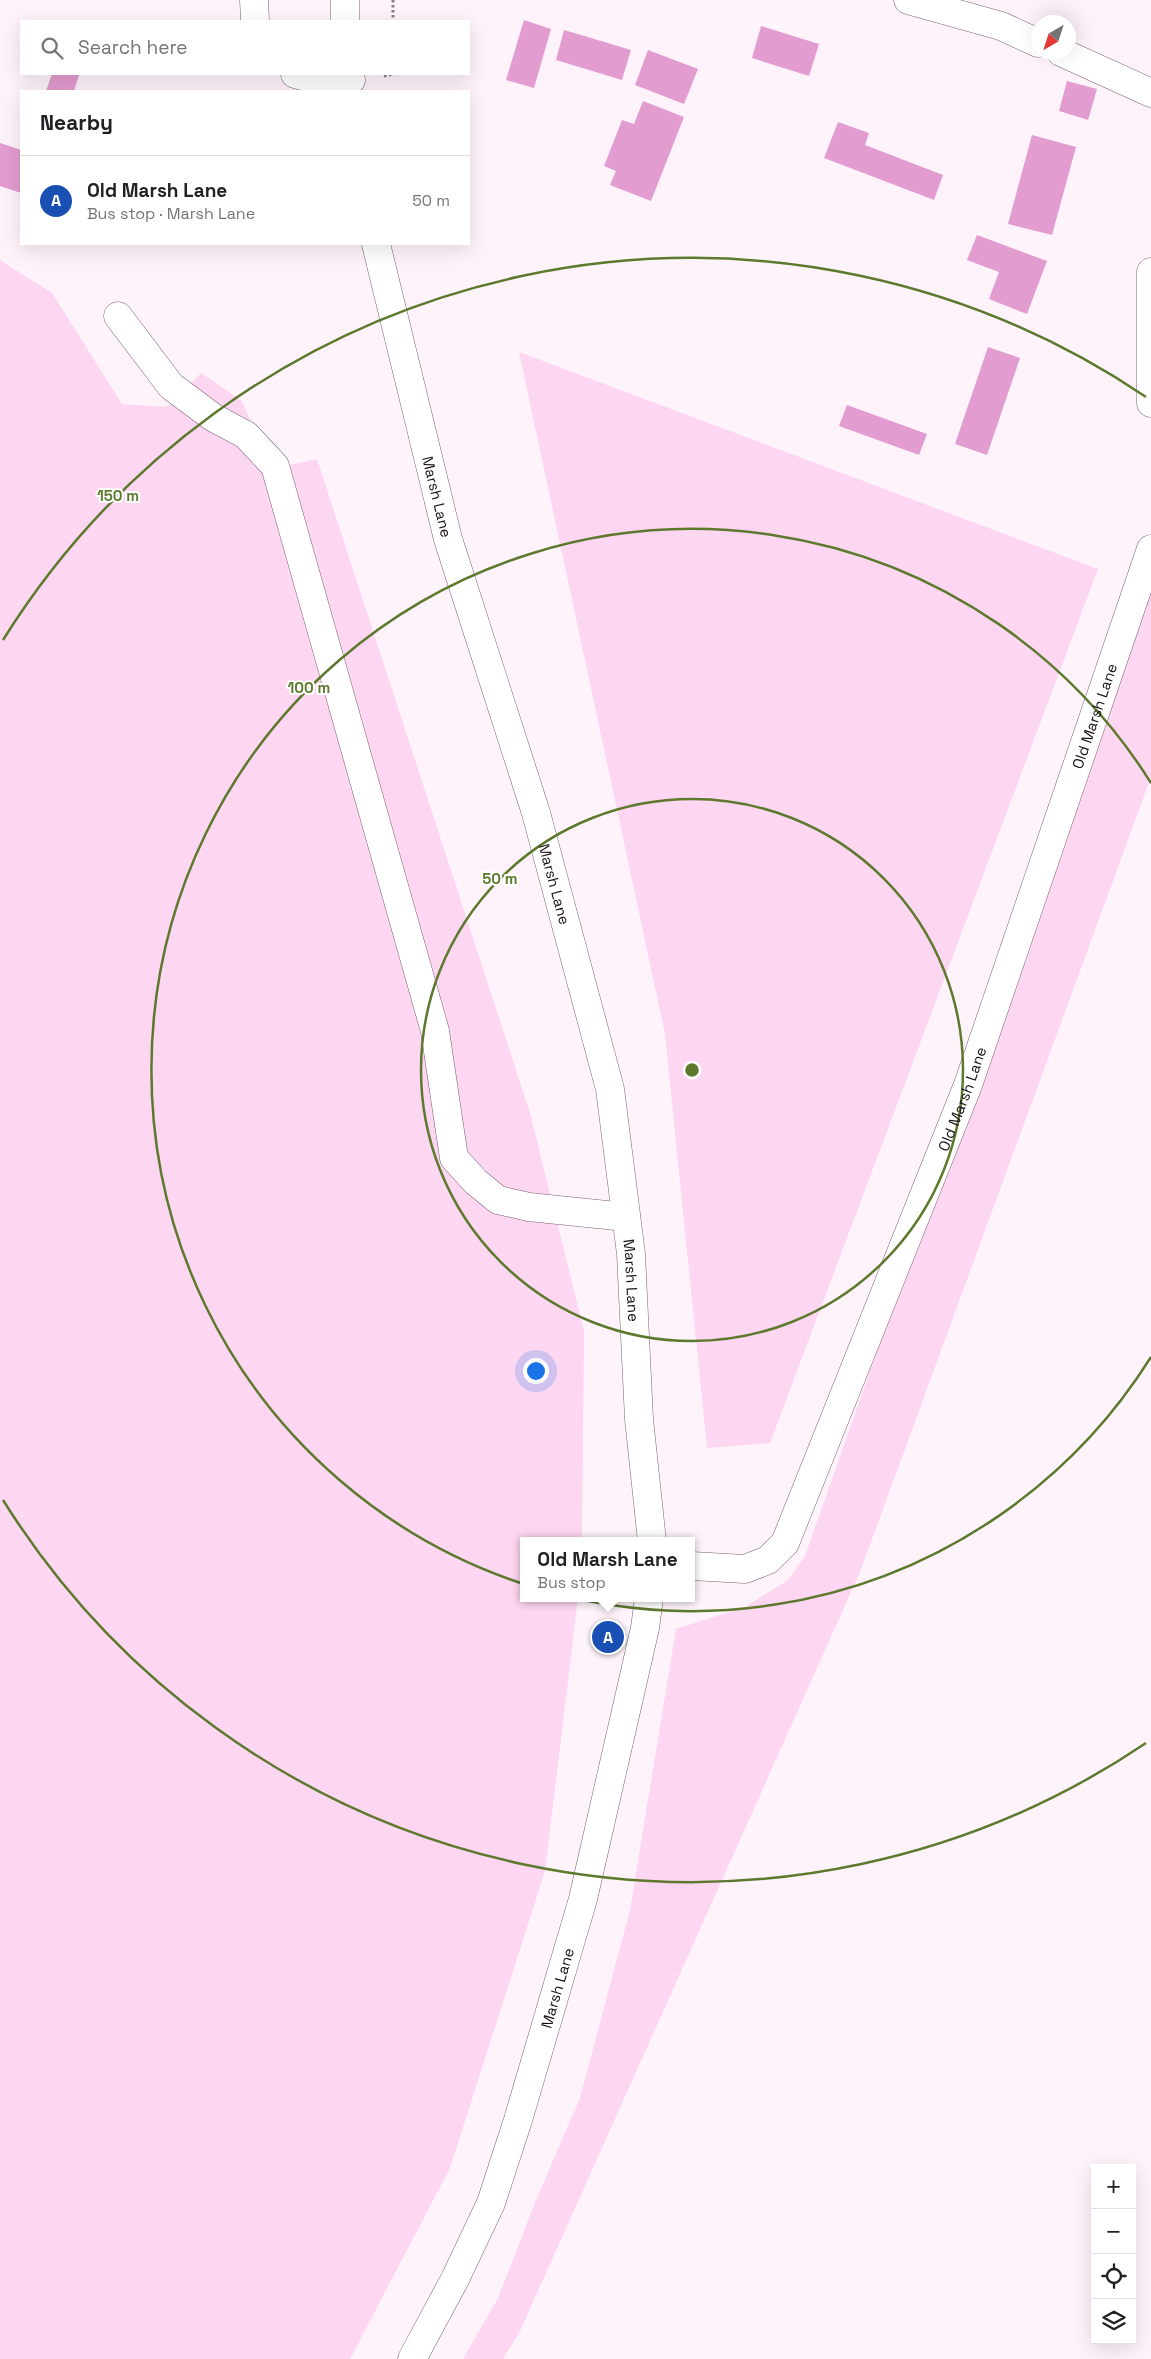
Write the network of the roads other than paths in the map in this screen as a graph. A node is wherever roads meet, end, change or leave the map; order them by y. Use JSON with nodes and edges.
{"nodes":[{"id":1,"x":254,"y":0,"type":"edge"},
{"id":2,"x":345,"y":0,"type":"edge"},
{"id":3,"x":908,"y":0,"type":"edge"},
{"id":4,"x":255,"y":20,"type":"edge"},
{"id":5,"x":345,"y":20,"type":"edge"},
{"id":6,"x":1031,"y":39,"type":"edge"},
{"id":7,"x":1076,"y":59,"type":"edge"},
{"id":8,"x":299,"y":75,"type":"edge"},
{"id":9,"x":352,"y":82,"type":"edge"},
{"id":10,"x":1151,"y":94,"type":"edge"},
{"id":11,"x":376,"y":245,"type":"edge"},
{"id":12,"x":1151,"y":272,"type":"edge"},
{"id":13,"x":118,"y":316,"type":"dead end"},
{"id":14,"x":1151,"y":403,"type":"edge"},
{"id":15,"x":1151,"y":549,"type":"edge"},
{"id":16,"x":626,"y":1217,"type":"junction"},
{"id":17,"x":652,"y":1537,"type":"edge"},
{"id":18,"x":695,"y":1566,"type":"edge"},
{"id":19,"x":648,"y":1602,"type":"edge"},
{"id":20,"x":412,"y":2359,"type":"edge"}],
"edges":[{"from":1,"to":4,"type":"street"},
{"from":2,"to":5,"type":"street"},
{"from":3,"to":6,"type":"street"},
{"from":7,"to":10,"type":"street"},
{"from":8,"to":9,"type":"street"},
{"from":11,"to":16,"type":"street","name":"Marsh Lane"},
{"from":12,"to":14,"type":"street"},
{"from":13,"to":16,"type":"street"},
{"from":15,"to":18,"type":"street","name":"Old Marsh Lane"},
{"from":16,"to":17,"type":"street","name":"Marsh Lane"},
{"from":19,"to":20,"type":"street","name":"Marsh Lane"}]}
